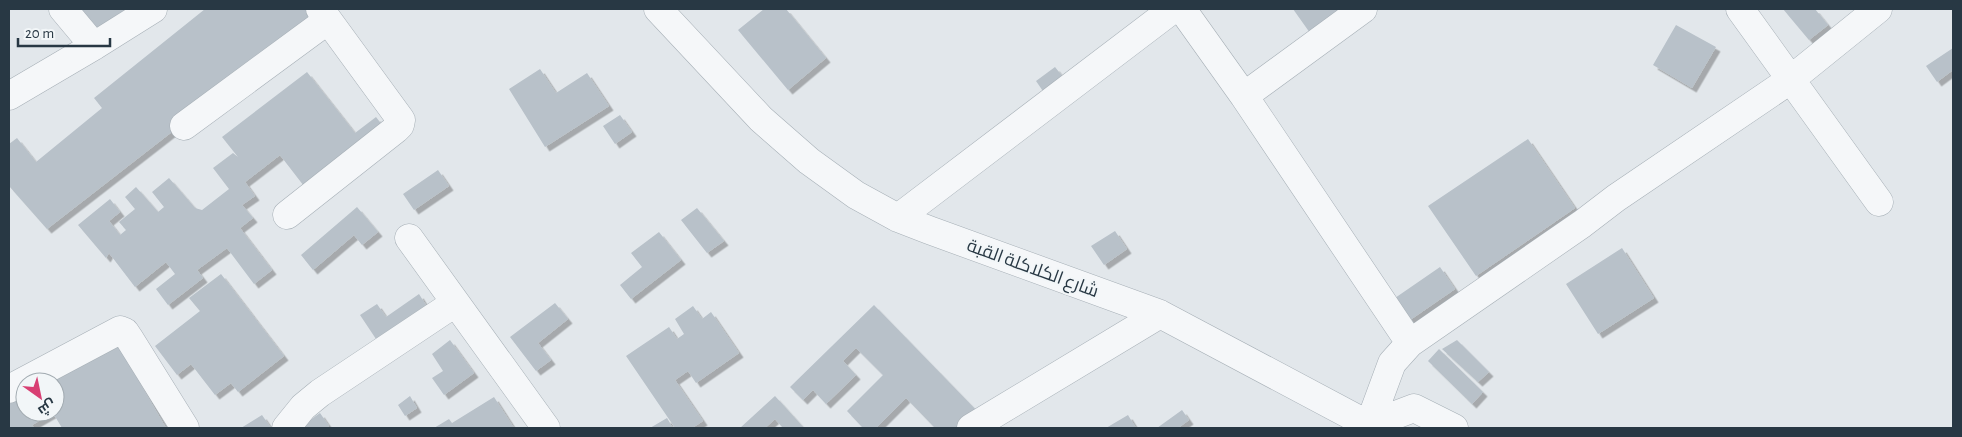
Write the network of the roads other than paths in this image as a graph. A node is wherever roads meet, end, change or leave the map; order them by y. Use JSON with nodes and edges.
{"nodes":[{"id":1,"x":63,"y":9,"type":"edge"},
{"id":2,"x":153,"y":9,"type":"edge"},
{"id":3,"x":658,"y":9,"type":"edge"},
{"id":4,"x":1173,"y":9,"type":"edge"},
{"id":5,"x":1182,"y":9,"type":"edge"},
{"id":6,"x":1363,"y":9,"type":"edge"},
{"id":7,"x":1740,"y":9,"type":"edge"},
{"id":8,"x":1878,"y":9,"type":"edge"},
{"id":9,"x":324,"y":14,"type":"edge"},
{"id":10,"x":94,"y":46,"type":"junction"},
{"id":11,"x":1790,"y":80,"type":"junction"},
{"id":12,"x":9,"y":96,"type":"edge"},
{"id":13,"x":1244,"y":96,"type":"junction"},
{"id":14,"x":184,"y":126,"type":"dead end"},
{"id":15,"x":1879,"y":202,"type":"dead end"},
{"id":16,"x":287,"y":215,"type":"dead end"},
{"id":17,"x":898,"y":218,"type":"junction"},
{"id":18,"x":409,"y":238,"type":"dead end"},
{"id":19,"x":455,"y":303,"type":"junction"},
{"id":20,"x":1160,"y":314,"type":"junction"},
{"id":21,"x":1410,"y":343,"type":"junction"},
{"id":22,"x":9,"y":389,"type":"edge"},
{"id":23,"x":1368,"y":427,"type":"edge"},
{"id":24,"x":186,"y":428,"type":"edge"},
{"id":25,"x":286,"y":428,"type":"edge"},
{"id":26,"x":546,"y":428,"type":"edge"},
{"id":27,"x":971,"y":428,"type":"edge"},
{"id":28,"x":1454,"y":428,"type":"edge"}],
"edges":[{"from":1,"to":10,"type":"street"},
{"from":2,"to":10,"type":"street"},
{"from":3,"to":17,"type":"street","name":"شارع الكلاكلة القبة"},
{"from":4,"to":17,"type":"street"},
{"from":5,"to":13,"type":"street"},
{"from":6,"to":13,"type":"street"},
{"from":7,"to":11,"type":"street"},
{"from":8,"to":11,"type":"street"},
{"from":9,"to":14,"type":"street"},
{"from":9,"to":16,"type":"street"},
{"from":10,"to":12,"type":"street"},
{"from":11,"to":15,"type":"street"},
{"from":11,"to":21,"type":"street"},
{"from":13,"to":21,"type":"street"},
{"from":17,"to":20,"type":"street","name":"شارع الكلاكلة القبة"},
{"from":18,"to":19,"type":"street"},
{"from":19,"to":25,"type":"street"},
{"from":19,"to":26,"type":"street"},
{"from":20,"to":23,"type":"street","name":"شارع الكلاكلة القبة"},
{"from":20,"to":27,"type":"street"},
{"from":21,"to":23,"type":"street"},
{"from":22,"to":24,"type":"street"},
{"from":23,"to":28,"type":"street"}]}
